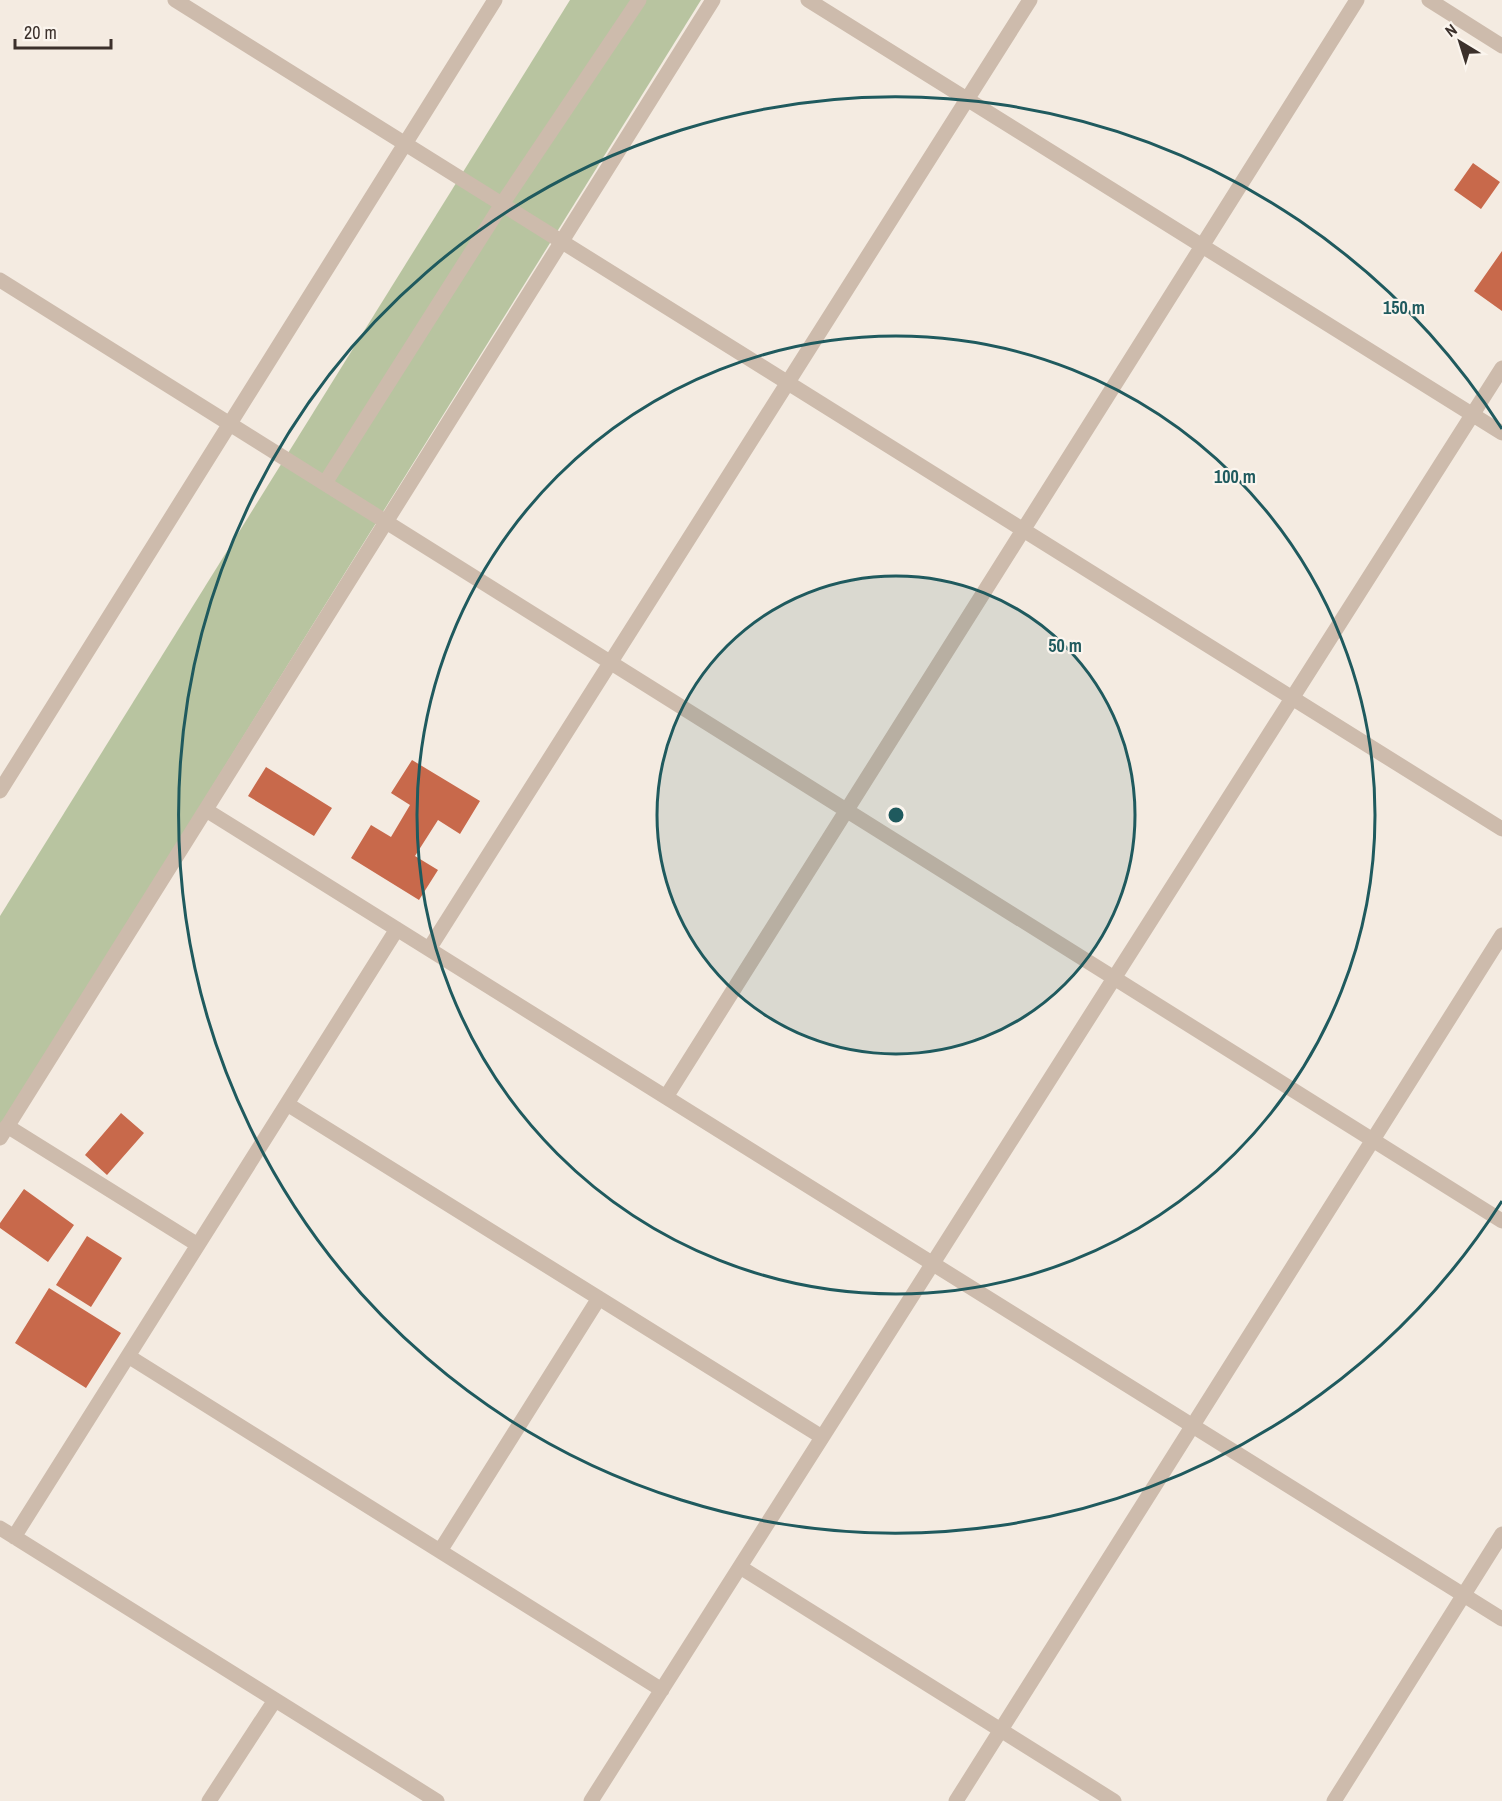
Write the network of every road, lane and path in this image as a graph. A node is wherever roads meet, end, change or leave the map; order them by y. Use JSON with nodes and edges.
{"nodes":[{"id":1,"x":175,"y":0,"type":"edge"},
{"id":2,"x":495,"y":0,"type":"edge"},
{"id":3,"x":639,"y":0,"type":"edge"},
{"id":4,"x":712,"y":0,"type":"edge"},
{"id":5,"x":808,"y":0,"type":"edge"},
{"id":6,"x":1030,"y":0,"type":"edge"},
{"id":7,"x":1357,"y":0,"type":"edge"},
{"id":8,"x":1429,"y":0,"type":"edge"},
{"id":9,"x":1502,"y":46,"type":"edge"},
{"id":10,"x":967,"y":99,"type":"junction"},
{"id":11,"x":405,"y":144,"type":"junction"},
{"id":12,"x":502,"y":204,"type":"junction"},
{"id":13,"x":562,"y":241,"type":"junction"},
{"id":14,"x":1202,"y":246,"type":"junction"},
{"id":15,"x":0,"y":280,"type":"edge"},
{"id":16,"x":1502,"y":368,"type":"edge"},
{"id":17,"x":788,"y":382,"type":"junction"},
{"id":18,"x":1473,"y":414,"type":"junction"},
{"id":19,"x":230,"y":424,"type":"junction"},
{"id":20,"x":1502,"y":433,"type":"edge"},
{"id":21,"x":325,"y":483,"type":"junction"},
{"id":22,"x":386,"y":522,"type":"junction"},
{"id":23,"x":1023,"y":530,"type":"junction"},
{"id":24,"x":611,"y":663,"type":"junction"},
{"id":25,"x":1292,"y":698,"type":"junction"},
{"id":26,"x":0,"y":791,"type":"edge"},
{"id":27,"x":206,"y":810,"type":"junction"},
{"id":28,"x":847,"y":811,"type":"junction"},
{"id":29,"x":1502,"y":829,"type":"edge"},
{"id":30,"x":397,"y":929,"type":"junction"},
{"id":31,"x":1502,"y":935,"type":"edge"},
{"id":32,"x":429,"y":949,"type":"junction"},
{"id":33,"x":1114,"y":978,"type":"junction"},
{"id":34,"x":666,"y":1097,"type":"junction"},
{"id":35,"x":287,"y":1104,"type":"junction"},
{"id":36,"x":4,"y":1132,"type":"edge"},
{"id":37,"x":1373,"y":1140,"type":"junction"},
{"id":38,"x":1502,"y":1221,"type":"edge"},
{"id":39,"x":198,"y":1245,"type":"junction"},
{"id":40,"x":933,"y":1264,"type":"junction"},
{"id":41,"x":599,"y":1298,"type":"junction"},
{"id":42,"x":128,"y":1356,"type":"junction"},
{"id":43,"x":1192,"y":1426,"type":"junction"},
{"id":44,"x":822,"y":1437,"type":"junction"},
{"id":45,"x":0,"y":1528,"type":"edge"},
{"id":46,"x":1502,"y":1534,"type":"edge"},
{"id":47,"x":14,"y":1537,"type":"junction"},
{"id":48,"x":440,"y":1551,"type":"junction"},
{"id":49,"x":740,"y":1567,"type":"junction"},
{"id":50,"x":1463,"y":1595,"type":"junction"},
{"id":51,"x":1502,"y":1619,"type":"edge"},
{"id":52,"x":662,"y":1689,"type":"junction"},
{"id":53,"x":275,"y":1700,"type":"junction"},
{"id":54,"x":1001,"y":1730,"type":"junction"},
{"id":55,"x":209,"y":1801,"type":"edge"},
{"id":56,"x":437,"y":1801,"type":"edge"},
{"id":57,"x":591,"y":1801,"type":"edge"},
{"id":58,"x":956,"y":1801,"type":"edge"},
{"id":59,"x":1114,"y":1801,"type":"edge"},
{"id":60,"x":1334,"y":1801,"type":"edge"}],
"edges":[{"from":1,"to":11,"type":"street"},
{"from":2,"to":11,"type":"street"},
{"from":3,"to":12,"type":"street"},
{"from":4,"to":13,"type":"street"},
{"from":5,"to":10,"type":"street"},
{"from":6,"to":10,"type":"street"},
{"from":7,"to":14,"type":"street"},
{"from":8,"to":9,"type":"street"},
{"from":10,"to":14,"type":"street"},
{"from":10,"to":17,"type":"street"},
{"from":11,"to":12,"type":"street"},
{"from":11,"to":19,"type":"street"},
{"from":12,"to":13,"type":"street"},
{"from":12,"to":21,"type":"street"},
{"from":13,"to":17,"type":"street"},
{"from":13,"to":22,"type":"street"},
{"from":14,"to":18,"type":"street"},
{"from":14,"to":23,"type":"street"},
{"from":15,"to":19,"type":"street"},
{"from":16,"to":18,"type":"street"},
{"from":17,"to":23,"type":"street"},
{"from":17,"to":24,"type":"street"},
{"from":18,"to":20,"type":"street"},
{"from":18,"to":25,"type":"street"},
{"from":19,"to":21,"type":"street"},
{"from":19,"to":26,"type":"street"},
{"from":21,"to":22,"type":"street"},
{"from":22,"to":24,"type":"street"},
{"from":22,"to":27,"type":"street"},
{"from":23,"to":25,"type":"street"},
{"from":23,"to":28,"type":"street"},
{"from":24,"to":28,"type":"street"},
{"from":24,"to":32,"type":"street"},
{"from":25,"to":29,"type":"street"},
{"from":25,"to":33,"type":"street"},
{"from":27,"to":30,"type":"street"},
{"from":27,"to":36,"type":"street"},
{"from":28,"to":33,"type":"street"},
{"from":28,"to":34,"type":"street"},
{"from":30,"to":32,"type":"street"},
{"from":30,"to":35,"type":"street"},
{"from":31,"to":37,"type":"street"},
{"from":32,"to":34,"type":"street"},
{"from":33,"to":37,"type":"street"},
{"from":33,"to":40,"type":"street"},
{"from":34,"to":40,"type":"street"},
{"from":35,"to":39,"type":"street"},
{"from":35,"to":41,"type":"street"},
{"from":36,"to":39,"type":"street"},
{"from":37,"to":38,"type":"street"},
{"from":37,"to":43,"type":"street"},
{"from":39,"to":42,"type":"street"},
{"from":40,"to":43,"type":"street"},
{"from":40,"to":44,"type":"street"},
{"from":41,"to":44,"type":"street"},
{"from":41,"to":48,"type":"street"},
{"from":42,"to":47,"type":"street"},
{"from":42,"to":48,"type":"street"},
{"from":43,"to":50,"type":"street"},
{"from":43,"to":54,"type":"street"},
{"from":44,"to":49,"type":"street"},
{"from":45,"to":47,"type":"street"},
{"from":46,"to":50,"type":"street"},
{"from":47,"to":53,"type":"street"},
{"from":48,"to":52,"type":"street"},
{"from":49,"to":52,"type":"street"},
{"from":49,"to":54,"type":"street"},
{"from":50,"to":51,"type":"street"},
{"from":50,"to":60,"type":"street"},
{"from":52,"to":57,"type":"street"},
{"from":53,"to":55,"type":"street"},
{"from":53,"to":56,"type":"street"},
{"from":54,"to":58,"type":"street"},
{"from":54,"to":59,"type":"street"}]}
